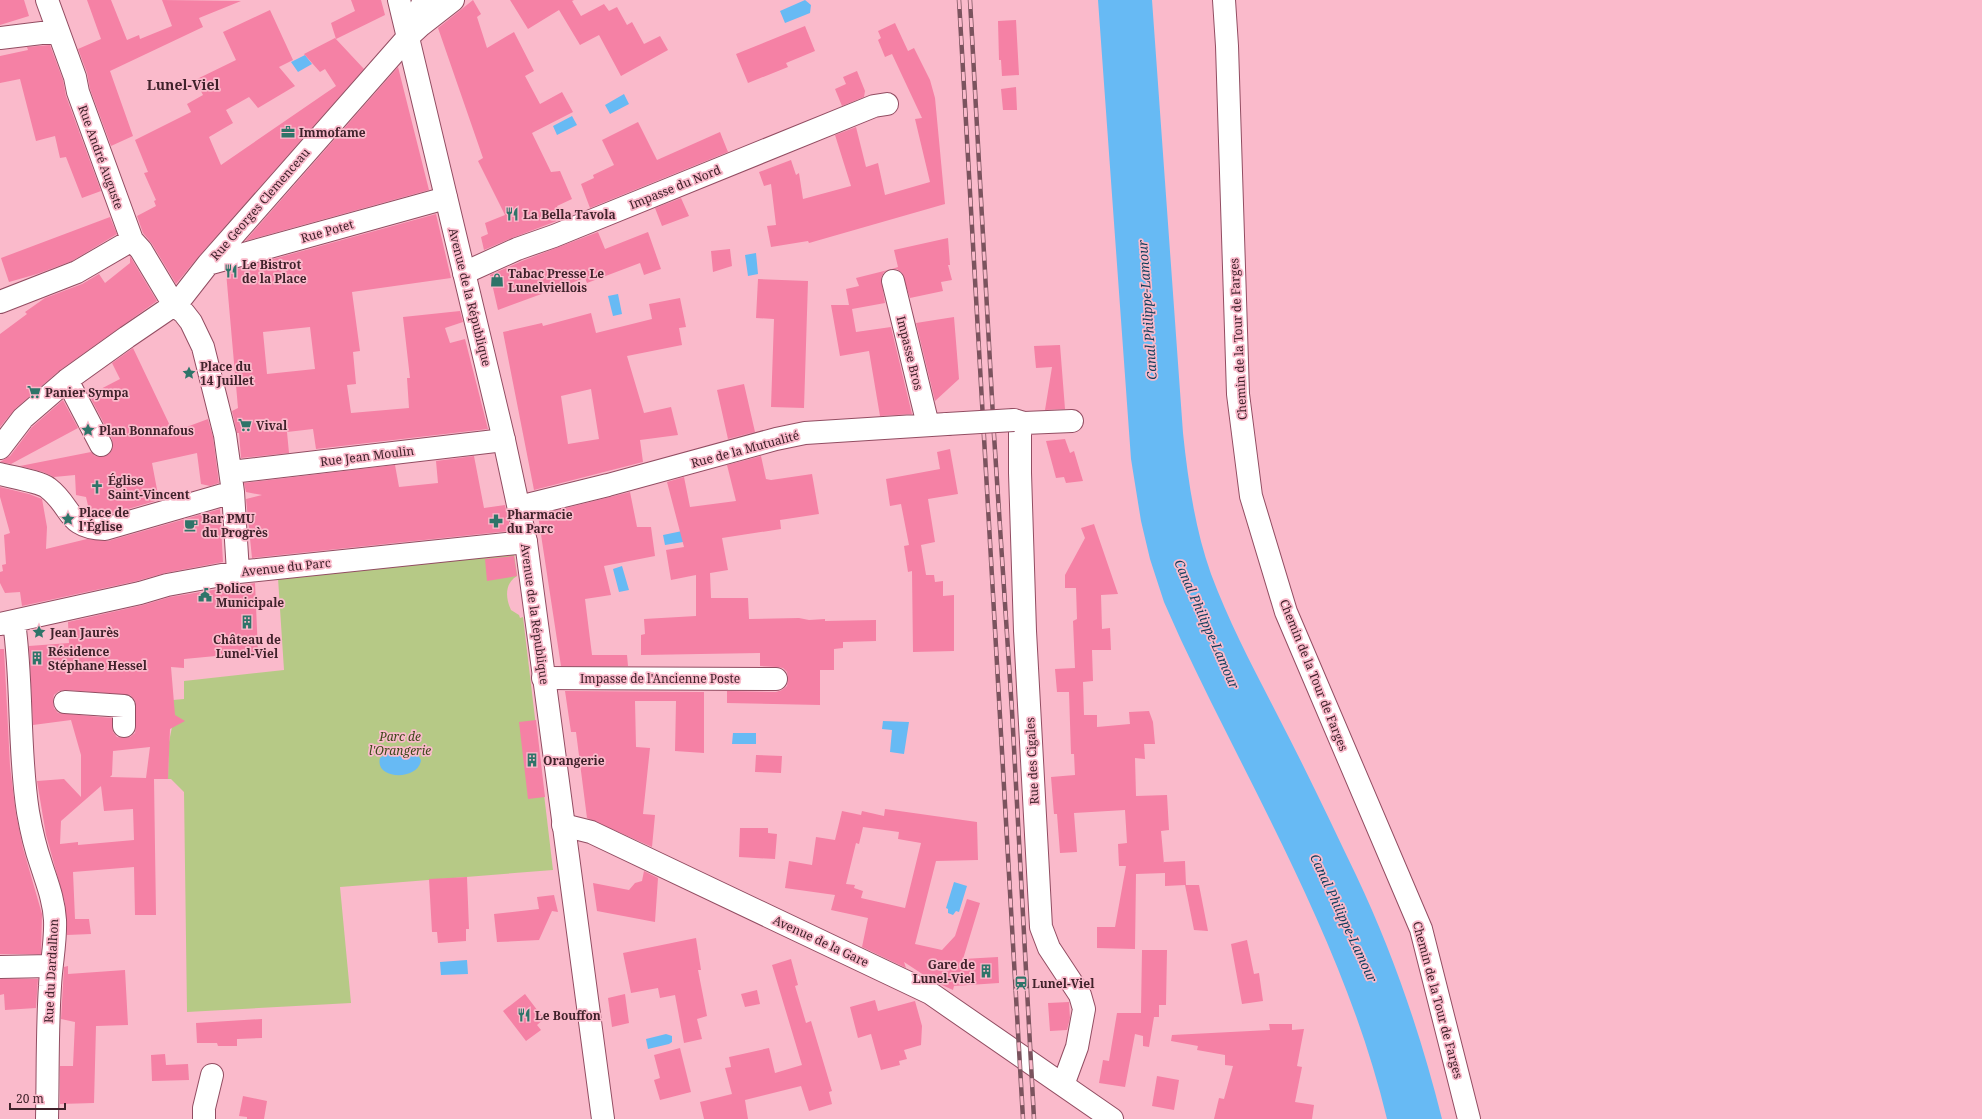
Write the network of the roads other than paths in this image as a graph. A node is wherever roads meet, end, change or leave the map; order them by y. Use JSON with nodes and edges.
{"nodes":[{"id":1,"x":47,"y":0,"type":"edge"},
{"id":2,"x":400,"y":0,"type":"edge"},
{"id":3,"x":424,"y":0,"type":"edge"},
{"id":4,"x":454,"y":0,"type":"edge"},
{"id":5,"x":1224,"y":0,"type":"edge"},
{"id":6,"x":58,"y":31,"type":"junction"},
{"id":7,"x":408,"y":37,"type":"junction"},
{"id":8,"x":0,"y":38,"type":"edge"},
{"id":9,"x":887,"y":104,"type":"dead end"},
{"id":10,"x":446,"y":198,"type":"junction"},
{"id":11,"x":132,"y":240,"type":"junction"},
{"id":12,"x":208,"y":264,"type":"junction"},
{"id":13,"x":464,"y":273,"type":"junction"},
{"id":14,"x":892,"y":281,"type":"dead end"},
{"id":15,"x":0,"y":302,"type":"edge"},
{"id":16,"x":174,"y":306,"type":"junction"},
{"id":17,"x":67,"y":380,"type":"junction"},
{"id":18,"x":1072,"y":421,"type":"dead end"},
{"id":19,"x":1019,"y":422,"type":"junction"},
{"id":20,"x":938,"y":424,"type":"junction"},
{"id":21,"x":504,"y":440,"type":"junction"},
{"id":22,"x":101,"y":445,"type":"dead end"},
{"id":23,"x":0,"y":448,"type":"edge"},
{"id":24,"x":0,"y":474,"type":"edge"},
{"id":25,"x":232,"y":482,"type":"junction"},
{"id":26,"x":519,"y":507,"type":"junction"},
{"id":27,"x":526,"y":542,"type":"junction"},
{"id":28,"x":238,"y":572,"type":"junction"},
{"id":29,"x":7,"y":623,"type":"edge"},
{"id":30,"x":544,"y":678,"type":"junction"},
{"id":31,"x":776,"y":679,"type":"dead end"},
{"id":32,"x":65,"y":702,"type":"dead end"},
{"id":33,"x":124,"y":726,"type":"dead end"},
{"id":34,"x":563,"y":825,"type":"junction"},
{"id":35,"x":51,"y":966,"type":"junction"},
{"id":36,"x":0,"y":967,"type":"edge"},
{"id":37,"x":212,"y":1075,"type":"dead end"},
{"id":38,"x":1063,"y":1085,"type":"junction"},
{"id":39,"x":47,"y":1119,"type":"edge"},
{"id":40,"x":204,"y":1119,"type":"edge"},
{"id":41,"x":603,"y":1119,"type":"edge"},
{"id":42,"x":1112,"y":1119,"type":"edge"},
{"id":43,"x":1469,"y":1119,"type":"edge"}],
"edges":[{"from":1,"to":6,"type":"street","name":"Rue André Auguste"},
{"from":2,"to":7,"type":"street","name":"Avenue de la République"},
{"from":3,"to":7,"type":"street"},
{"from":4,"to":7,"type":"street"},
{"from":5,"to":43,"type":"street","name":"Chemin de la Tour de Farges"},
{"from":6,"to":8,"type":"street"},
{"from":6,"to":11,"type":"street","name":"Rue André Auguste"},
{"from":7,"to":10,"type":"street","name":"Avenue de la République"},
{"from":7,"to":12,"type":"street","name":"Rue Georges Clemenceau"},
{"from":9,"to":13,"type":"street","name":"Impasse du Nord"},
{"from":10,"to":12,"type":"street","name":"Rue Potet"},
{"from":10,"to":13,"type":"street","name":"Avenue de la République"},
{"from":11,"to":15,"type":"street"},
{"from":11,"to":16,"type":"street","name":"Rue André Auguste"},
{"from":12,"to":16,"type":"street"},
{"from":13,"to":21,"type":"street","name":"Avenue de la République"},
{"from":14,"to":20,"type":"street","name":"Impasse Bros"},
{"from":16,"to":17,"type":"street"},
{"from":16,"to":25,"type":"street"},
{"from":17,"to":22,"type":"street"},
{"from":17,"to":23,"type":"street"},
{"from":18,"to":19,"type":"street","name":"Rue de la Mutualité"},
{"from":19,"to":20,"type":"street","name":"Rue de la Mutualité","bridge":true},
{"from":19,"to":38,"type":"street","name":"Rue des Cigales"},
{"from":20,"to":26,"type":"street","name":"Rue de la Mutualité"},
{"from":21,"to":25,"type":"street","name":"Rue Jean Moulin"},
{"from":21,"to":26,"type":"street","name":"Avenue de la République"},
{"from":24,"to":25,"type":"street","name":"Rue Jean Moulin"},
{"from":25,"to":28,"type":"street"},
{"from":26,"to":27,"type":"street","name":"Avenue de la République"},
{"from":27,"to":28,"type":"street","name":"Avenue du Parc"},
{"from":27,"to":30,"type":"street","name":"Avenue de la République"},
{"from":28,"to":29,"type":"street","name":"Avenue du Parc"},
{"from":29,"to":35,"type":"street","name":"Rue du Dardalhon"},
{"from":30,"to":31,"type":"street","name":"Impasse de l'Ancienne Poste"},
{"from":30,"to":34,"type":"street","name":"Avenue de la République"},
{"from":32,"to":33,"type":"street"},
{"from":34,"to":38,"type":"street","name":"Avenue de la Gare"},
{"from":34,"to":41,"type":"street","name":"Avenue de la République"},
{"from":35,"to":36,"type":"street"},
{"from":35,"to":39,"type":"street","name":"Rue du Dardalhon"},
{"from":37,"to":40,"type":"street"},
{"from":38,"to":42,"type":"street","name":"Avenue de la Gare"}]}
